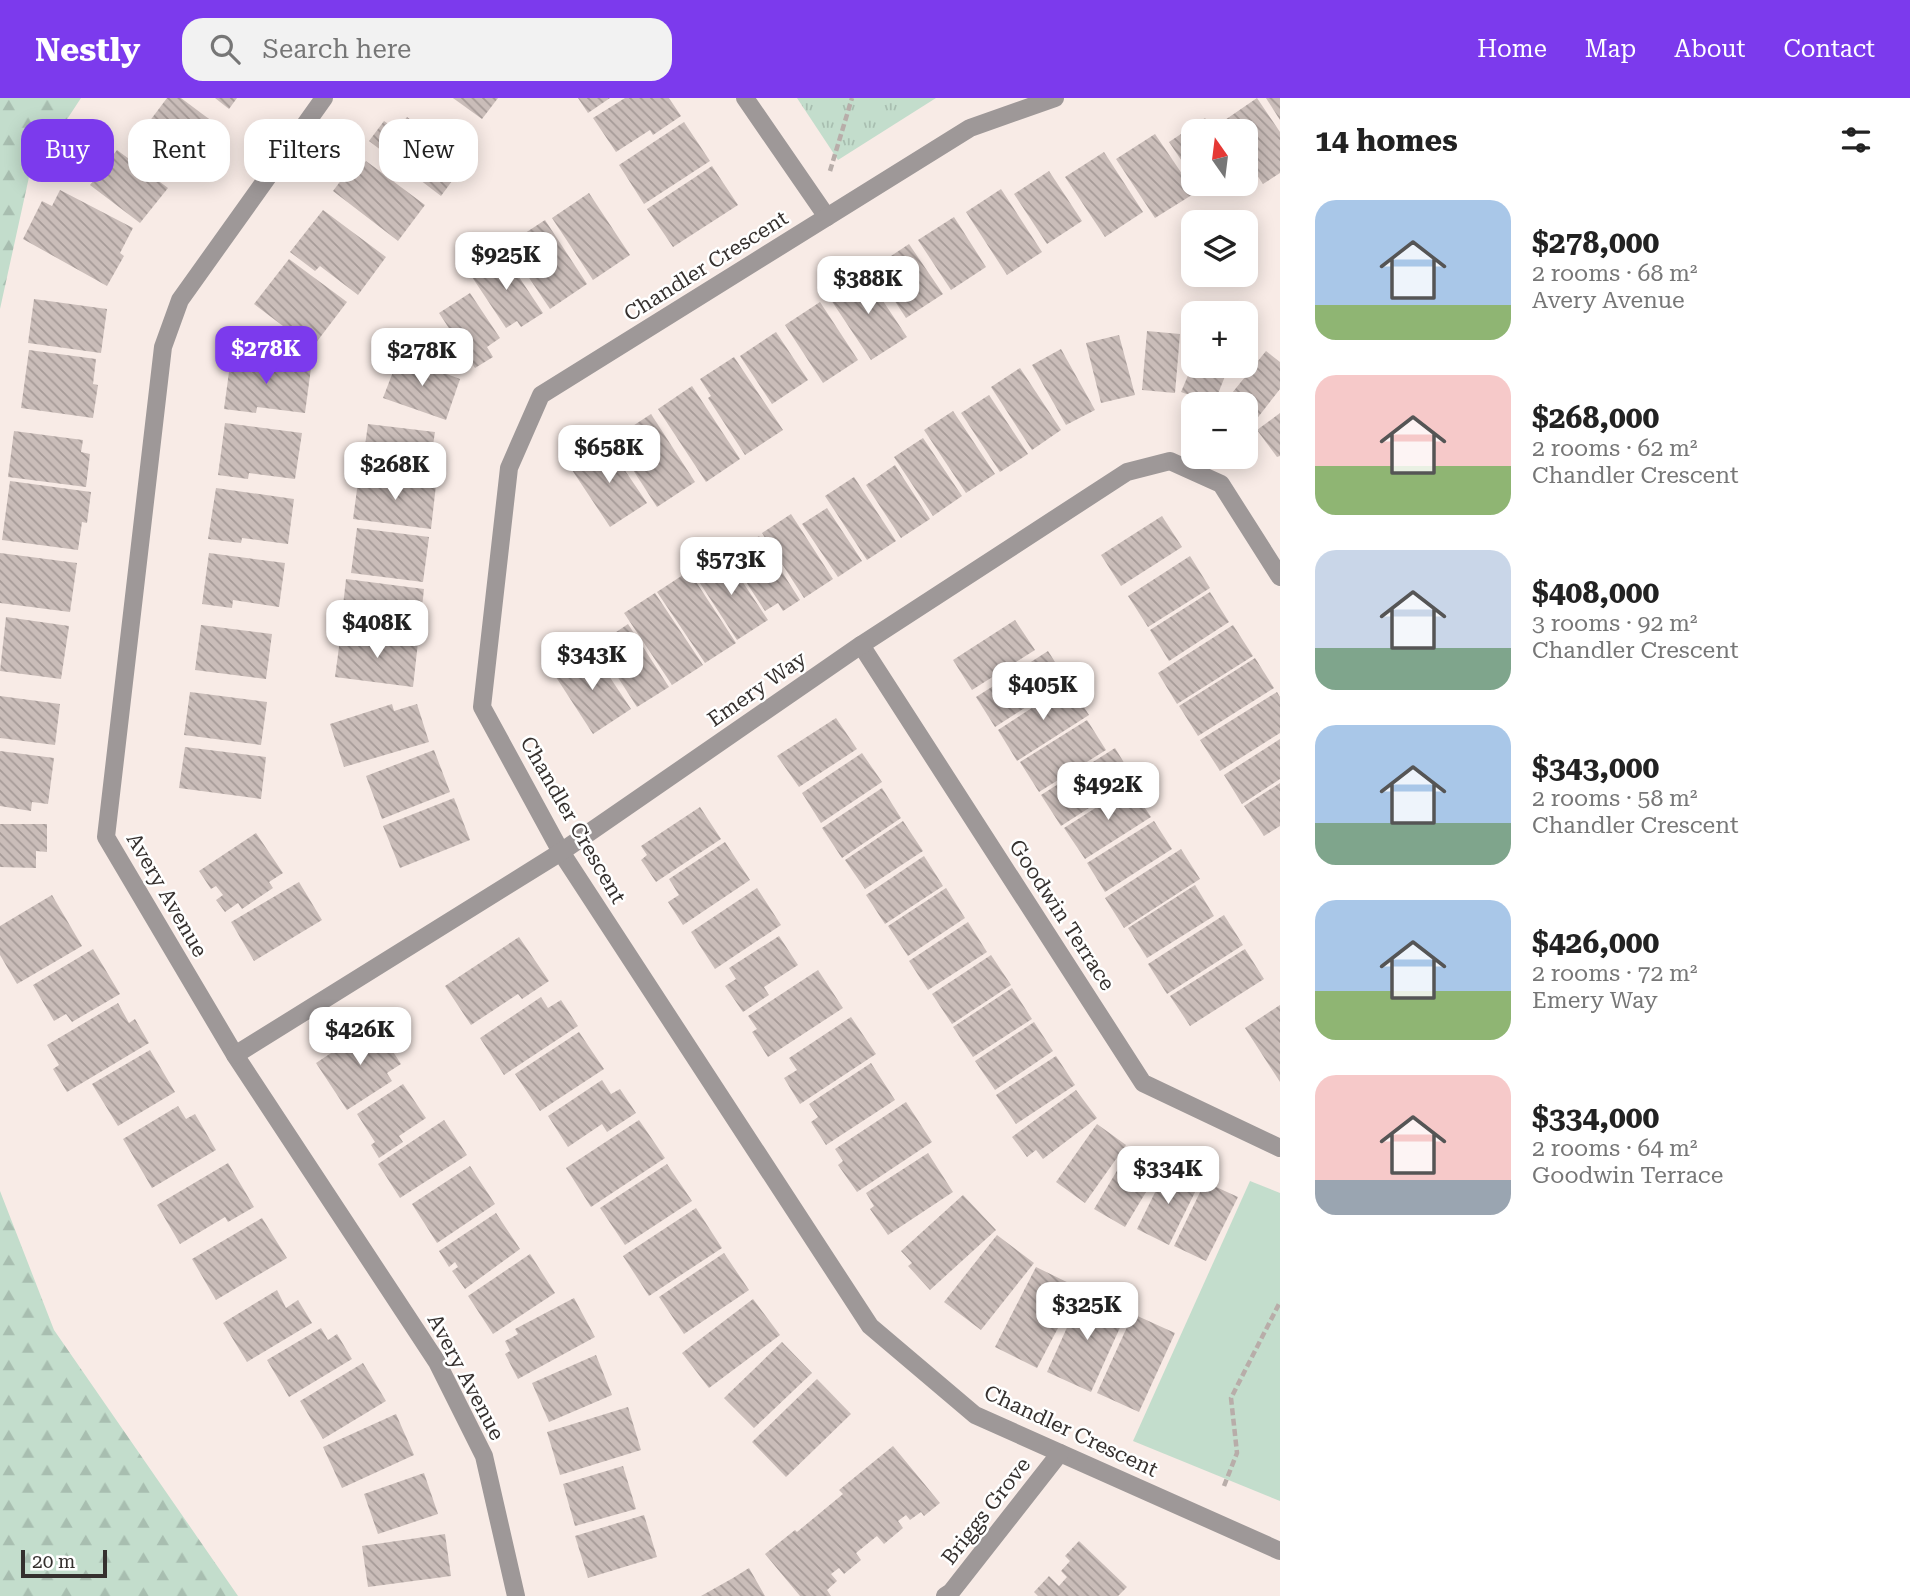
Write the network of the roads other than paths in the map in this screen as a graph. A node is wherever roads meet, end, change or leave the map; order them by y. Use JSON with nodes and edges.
{"nodes":[{"id":1,"x":324,"y":98,"type":"edge"},
{"id":2,"x":745,"y":98,"type":"edge"},
{"id":3,"x":1055,"y":98,"type":"edge"},
{"id":4,"x":827,"y":217,"type":"junction"},
{"id":5,"x":1280,"y":577,"type":"edge"},
{"id":6,"x":862,"y":645,"type":"junction"},
{"id":7,"x":561,"y":852,"type":"junction"},
{"id":8,"x":235,"y":1055,"type":"junction"},
{"id":9,"x":1280,"y":1148,"type":"edge"},
{"id":10,"x":1060,"y":1453,"type":"junction"},
{"id":11,"x":1280,"y":1552,"type":"edge"},
{"id":12,"x":516,"y":1596,"type":"edge"},
{"id":13,"x":945,"y":1596,"type":"edge"}],
"edges":[{"from":1,"to":8,"type":"street","name":"Avery Avenue"},
{"from":2,"to":4,"type":"street"},
{"from":3,"to":4,"type":"street","name":"Chandler Crescent"},
{"from":4,"to":7,"type":"street","name":"Chandler Crescent"},
{"from":5,"to":6,"type":"street","name":"Emery Way"},
{"from":6,"to":7,"type":"street","name":"Emery Way"},
{"from":6,"to":9,"type":"street","name":"Goodwin Terrace"},
{"from":7,"to":8,"type":"street","name":"Emery Way"},
{"from":7,"to":10,"type":"street","name":"Chandler Crescent"},
{"from":8,"to":12,"type":"street","name":"Avery Avenue"},
{"from":10,"to":11,"type":"street","name":"Chandler Crescent"},
{"from":10,"to":13,"type":"street","name":"Briggs Grove"}]}
